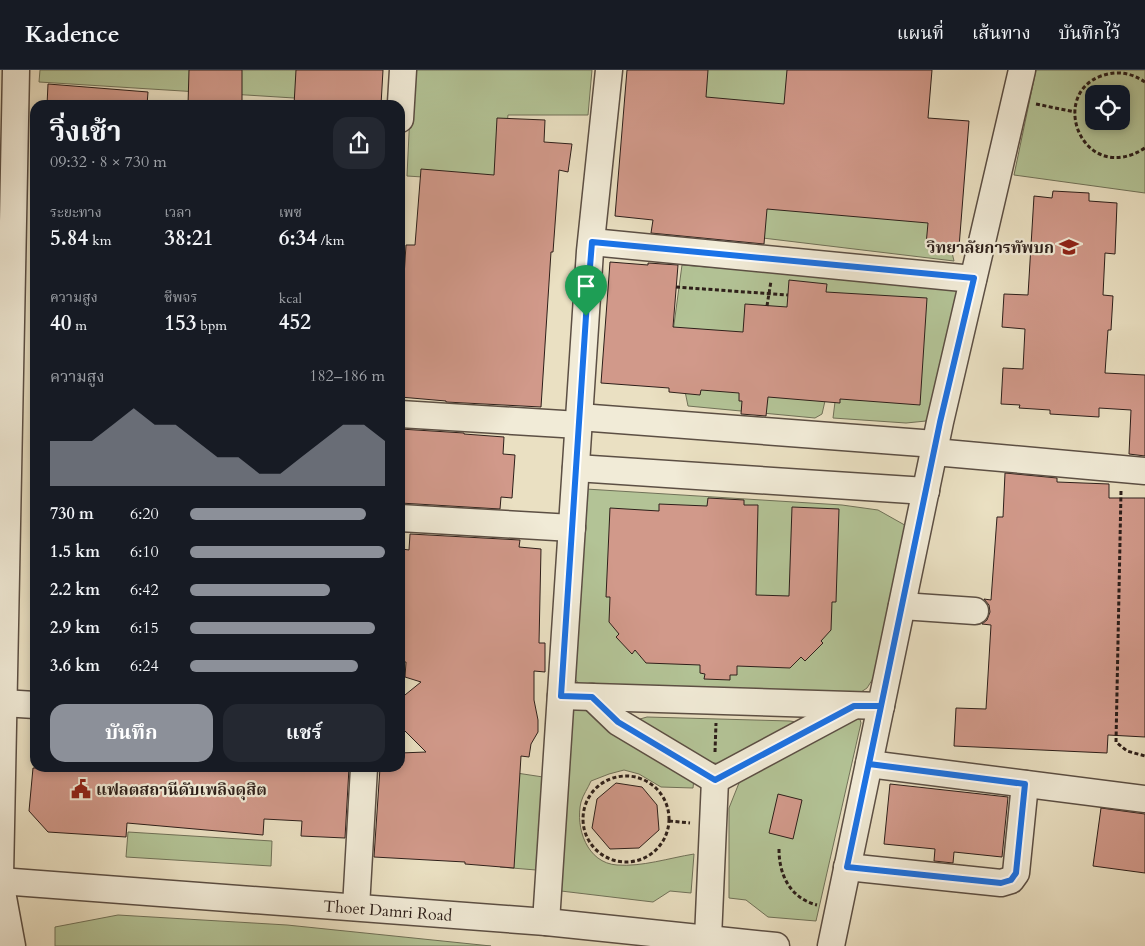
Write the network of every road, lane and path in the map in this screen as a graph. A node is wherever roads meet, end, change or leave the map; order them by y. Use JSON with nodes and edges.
{"nodes":[{"id":1,"x":16,"y":70,"type":"edge"},
{"id":2,"x":403,"y":70,"type":"edge"},
{"id":3,"x":609,"y":70,"type":"edge"},
{"id":4,"x":1022,"y":70,"type":"edge"},
{"id":5,"x":1145,"y":82,"type":"edge"},
{"id":6,"x":1015,"y":99,"type":"junction"},
{"id":7,"x":401,"y":100,"type":"edge"},
{"id":8,"x":1075,"y":112,"type":"junction"},
{"id":9,"x":25,"y":148,"type":"edge"},
{"id":10,"x":1145,"y":148,"type":"edge"},
{"id":11,"x":592,"y":242,"type":"junction"},
{"id":12,"x":974,"y":278,"type":"junction"},
{"id":13,"x":676,"y":287,"type":"dead end"},
{"id":14,"x":788,"y":295,"type":"dead end"},
{"id":15,"x":405,"y":414,"type":"edge"},
{"id":16,"x":579,"y":421,"type":"junction"},
{"id":17,"x":935,"y":448,"type":"junction"},
{"id":18,"x":4,"y":460,"type":"edge"},
{"id":19,"x":1113,"y":467,"type":"junction"},
{"id":20,"x":576,"y":468,"type":"junction"},
{"id":21,"x":1145,"y":471,"type":"edge"},
{"id":22,"x":926,"y":490,"type":"junction"},
{"id":23,"x":405,"y":518,"type":"edge"},
{"id":24,"x":572,"y":528,"type":"junction"},
{"id":25,"x":3,"y":586,"type":"edge"},
{"id":26,"x":902,"y":606,"type":"junction"},
{"id":27,"x":975,"y":611,"type":"dead end"},
{"id":28,"x":3,"y":633,"type":"edge"},
{"id":29,"x":561,"y":696,"type":"junction"},
{"id":30,"x":592,"y":697,"type":"junction"},
{"id":31,"x":716,"y":701,"type":"junction"},
{"id":32,"x":4,"y":703,"type":"junction"},
{"id":33,"x":30,"y":705,"type":"edge"},
{"id":34,"x":854,"y":706,"type":"junction"},
{"id":35,"x":881,"y":706,"type":"junction"},
{"id":36,"x":1145,"y":756,"type":"edge"},
{"id":37,"x":869,"y":764,"type":"junction"},
{"id":38,"x":364,"y":772,"type":"edge"},
{"id":39,"x":715,"y":780,"type":"junction"},
{"id":40,"x":1025,"y":784,"type":"junction"},
{"id":41,"x":1145,"y":799,"type":"edge"},
{"id":42,"x":583,"y":820,"type":"joint"},
{"id":43,"x":779,"y":849,"type":"dead end"},
{"id":44,"x":847,"y":867,"type":"junction"},
{"id":45,"x":0,"y":877,"type":"edge"},
{"id":46,"x":0,"y":881,"type":"edge"},
{"id":47,"x":356,"y":907,"type":"junction"},
{"id":48,"x":838,"y":910,"type":"junction"},
{"id":49,"x":546,"y":922,"type":"junction"},
{"id":50,"x":708,"y":938,"type":"junction"},
{"id":51,"x":12,"y":946,"type":"edge"},
{"id":52,"x":776,"y":946,"type":"edge"},
{"id":53,"x":832,"y":946,"type":"edge"}],
"edges":[{"from":1,"to":9,"type":"street"},
{"from":2,"to":7,"type":"street"},
{"from":3,"to":11,"type":"street"},
{"from":4,"to":6,"type":"street"},
{"from":5,"to":8,"type":"path"},
{"from":6,"to":8,"type":"path"},
{"from":6,"to":12,"type":"street"},
{"from":8,"to":10,"type":"path"},
{"from":9,"to":18,"type":"street"},
{"from":11,"to":12,"type":"street"},
{"from":11,"to":16,"type":"street"},
{"from":12,"to":17,"type":"street"},
{"from":13,"to":14,"type":"path"},
{"from":15,"to":16,"type":"street"},
{"from":16,"to":17,"type":"street"},
{"from":16,"to":20,"type":"street"},
{"from":17,"to":19,"type":"street"},
{"from":17,"to":22,"type":"street"},
{"from":18,"to":25,"type":"street"},
{"from":19,"to":21,"type":"street"},
{"from":19,"to":36,"type":"path"},
{"from":20,"to":22,"type":"street"},
{"from":20,"to":24,"type":"street"},
{"from":22,"to":26,"type":"street"},
{"from":23,"to":24,"type":"street"},
{"from":24,"to":29,"type":"street"},
{"from":25,"to":28,"type":"street"},
{"from":26,"to":27,"type":"street"},
{"from":26,"to":35,"type":"street"},
{"from":28,"to":32,"type":"street"},
{"from":29,"to":30,"type":"street"},
{"from":29,"to":49,"type":"street"},
{"from":30,"to":31,"type":"street"},
{"from":30,"to":39,"type":"street"},
{"from":31,"to":34,"type":"street"},
{"from":31,"to":39,"type":"path"},
{"from":32,"to":33,"type":"street"},
{"from":32,"to":45,"type":"street"},
{"from":34,"to":35,"type":"street"},
{"from":34,"to":39,"type":"street"},
{"from":35,"to":37,"type":"street"},
{"from":37,"to":40,"type":"street"},
{"from":37,"to":44,"type":"street"},
{"from":38,"to":47,"type":"street"},
{"from":39,"to":50,"type":"street"},
{"from":40,"to":41,"type":"street"},
{"from":40,"to":44,"type":"street"},
{"from":42,"to":42,"type":"path"},
{"from":43,"to":48,"type":"path"},
{"from":44,"to":48,"type":"street"},
{"from":46,"to":47,"type":"street","name":"Thoet Damri Road"},
{"from":46,"to":51,"type":"street"},
{"from":47,"to":49,"type":"street","name":"Thoet Damri Road"},
{"from":48,"to":53,"type":"street"},
{"from":49,"to":50,"type":"street","name":"Thoet Damri Road"},
{"from":50,"to":52,"type":"street","name":"Thoet Damri Road"}]}
